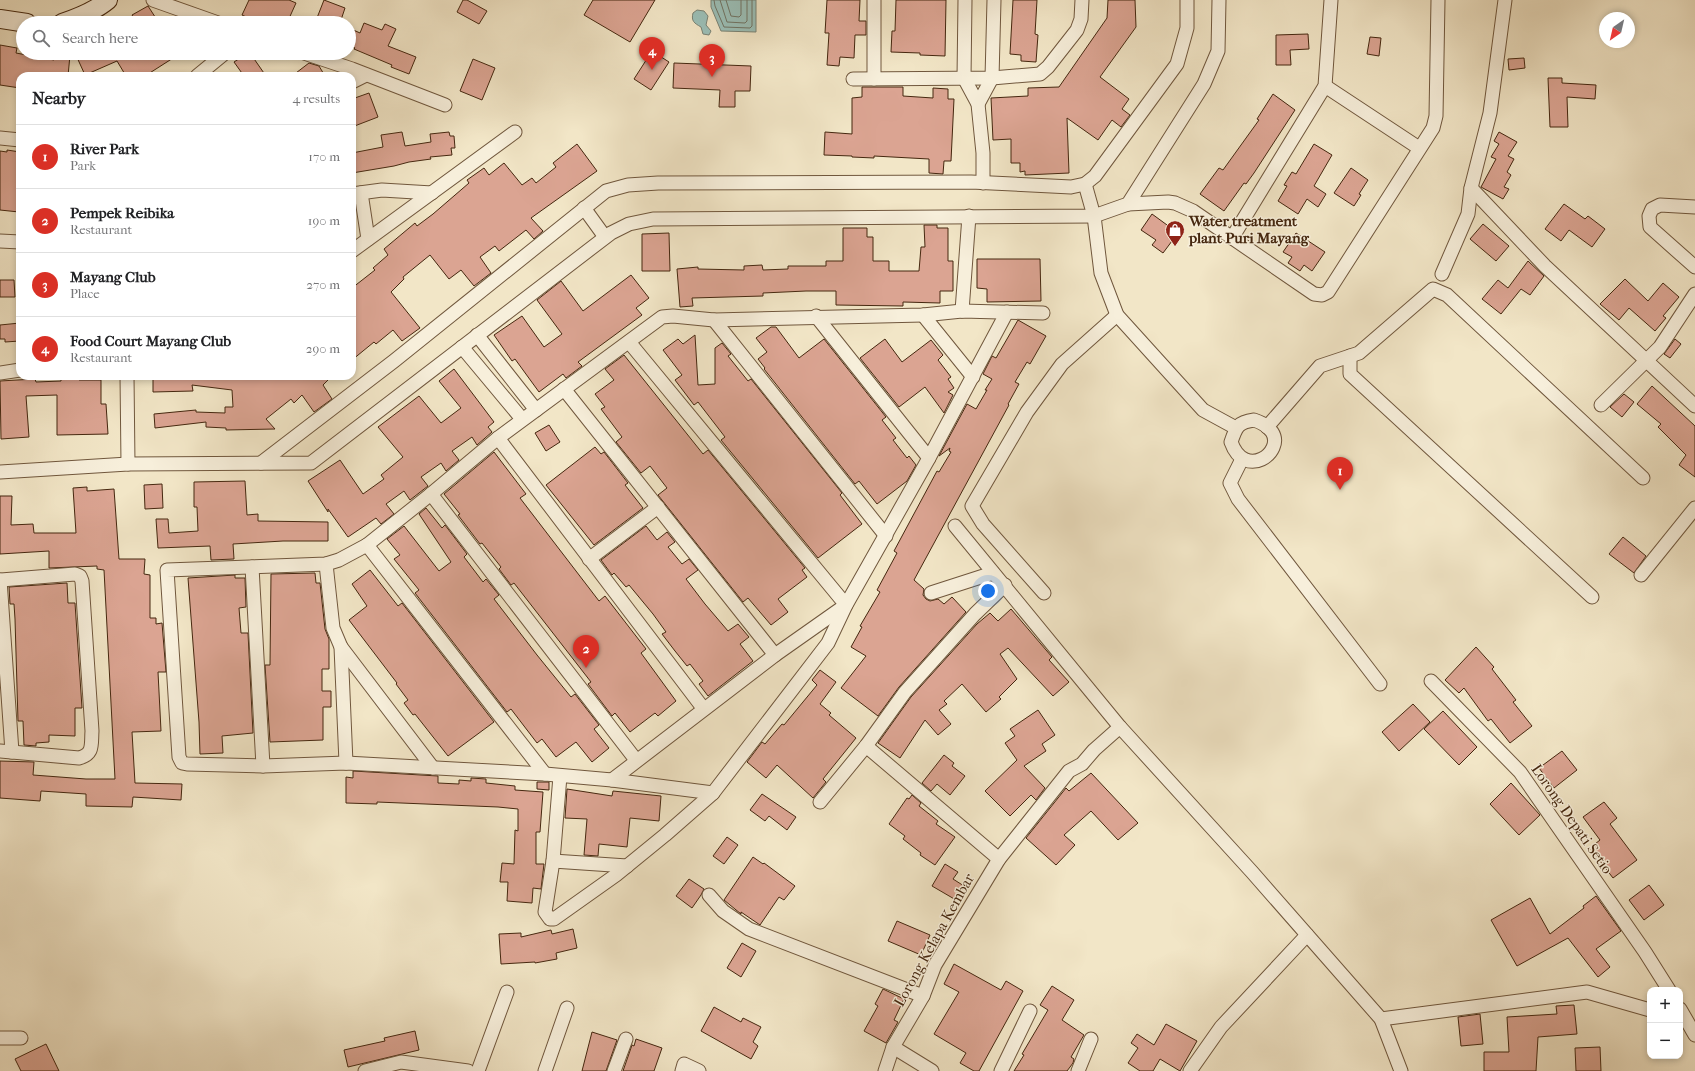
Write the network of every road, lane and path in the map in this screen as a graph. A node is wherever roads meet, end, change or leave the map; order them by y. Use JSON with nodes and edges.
{"nodes":[{"id":1,"x":108,"y":0,"type":"edge"},
{"id":2,"x":153,"y":0,"type":"edge"},
{"id":3,"x":874,"y":0,"type":"edge"},
{"id":4,"x":965,"y":0,"type":"edge"},
{"id":5,"x":994,"y":0,"type":"edge"},
{"id":6,"x":1082,"y":0,"type":"edge"},
{"id":7,"x":1187,"y":0,"type":"edge"},
{"id":8,"x":1218,"y":0,"type":"edge"},
{"id":9,"x":1331,"y":0,"type":"edge"},
{"id":10,"x":1438,"y":0,"type":"edge"},
{"id":11,"x":1504,"y":0,"type":"edge"},
{"id":12,"x":79,"y":16,"type":"edge"},
{"id":13,"x":198,"y":16,"type":"edge"},
{"id":14,"x":0,"y":18,"type":"edge"},
{"id":15,"x":16,"y":21,"type":"edge"},
{"id":16,"x":216,"y":60,"type":"edge"},
{"id":17,"x":325,"y":60,"type":"edge"},
{"id":18,"x":202,"y":72,"type":"edge"},
{"id":19,"x":366,"y":74,"type":"junction"},
{"id":20,"x":964,"y":78,"type":"junction"},
{"id":21,"x":992,"y":78,"type":"junction"},
{"id":22,"x":853,"y":79,"type":"dead end"},
{"id":23,"x":874,"y":79,"type":"junction"},
{"id":24,"x":356,"y":80,"type":"edge"},
{"id":25,"x":1325,"y":86,"type":"junction"},
{"id":26,"x":978,"y":104,"type":"junction"},
{"id":27,"x":445,"y":105,"type":"dead end"},
{"id":28,"x":515,"y":132,"type":"dead end"},
{"id":29,"x":0,"y":138,"type":"edge"},
{"id":30,"x":16,"y":140,"type":"edge"},
{"id":31,"x":1419,"y":148,"type":"junction"},
{"id":32,"x":983,"y":183,"type":"junction"},
{"id":33,"x":1085,"y":184,"type":"junction"},
{"id":34,"x":1471,"y":188,"type":"junction"},
{"id":35,"x":432,"y":193,"type":"junction"},
{"id":36,"x":357,"y":194,"type":"edge"},
{"id":37,"x":1128,"y":204,"type":"junction"},
{"id":38,"x":1695,"y":207,"type":"edge"},
{"id":39,"x":584,"y":208,"type":"junction"},
{"id":40,"x":969,"y":216,"type":"junction"},
{"id":41,"x":1094,"y":216,"type":"junction"},
{"id":42,"x":605,"y":237,"type":"junction"},
{"id":43,"x":1232,"y":238,"type":"junction"},
{"id":44,"x":368,"y":239,"type":"junction"},
{"id":45,"x":0,"y":241,"type":"edge"},
{"id":46,"x":16,"y":242,"type":"edge"},
{"id":47,"x":356,"y":248,"type":"edge"},
{"id":48,"x":1695,"y":267,"type":"edge"},
{"id":49,"x":1442,"y":274,"type":"dead end"},
{"id":50,"x":1695,"y":294,"type":"edge"},
{"id":51,"x":962,"y":311,"type":"junction"},
{"id":52,"x":1007,"y":312,"type":"junction"},
{"id":53,"x":1043,"y":313,"type":"dead end"},
{"id":54,"x":923,"y":315,"type":"junction"},
{"id":55,"x":816,"y":316,"type":"junction"},
{"id":56,"x":1117,"y":316,"type":"junction"},
{"id":57,"x":714,"y":320,"type":"junction"},
{"id":58,"x":477,"y":335,"type":"junction"},
{"id":59,"x":629,"y":342,"type":"junction"},
{"id":60,"x":462,"y":347,"type":"junction"},
{"id":61,"x":1350,"y":356,"type":"junction"},
{"id":62,"x":1646,"y":360,"type":"junction"},
{"id":63,"x":16,"y":371,"type":"edge"},
{"id":64,"x":0,"y":373,"type":"edge"},
{"id":65,"x":973,"y":377,"type":"junction"},
{"id":66,"x":127,"y":380,"type":"edge"},
{"id":67,"x":564,"y":389,"type":"junction"},
{"id":68,"x":1601,"y":405,"type":"dead end"},
{"id":69,"x":1695,"y":406,"type":"edge"},
{"id":70,"x":536,"y":410,"type":"junction"},
{"id":71,"x":522,"y":419,"type":"junction"},
{"id":72,"x":1267,"y":427,"type":"junction"},
{"id":73,"x":1236,"y":428,"type":"junction"},
{"id":74,"x":498,"y":438,"type":"junction"},
{"id":75,"x":930,"y":458,"type":"junction"},
{"id":76,"x":1242,"y":459,"type":"junction"},
{"id":77,"x":261,"y":463,"type":"junction"},
{"id":78,"x":128,"y":464,"type":"junction"},
{"id":79,"x":0,"y":472,"type":"edge"},
{"id":80,"x":1643,"y":478,"type":"dead end"},
{"id":81,"x":431,"y":494,"type":"junction"},
{"id":82,"x":658,"y":507,"type":"junction"},
{"id":83,"x":1695,"y":508,"type":"edge"},
{"id":84,"x":955,"y":526,"type":"dead end"},
{"id":85,"x":886,"y":536,"type":"junction"},
{"id":86,"x":367,"y":545,"type":"junction"},
{"id":87,"x":589,"y":559,"type":"junction"},
{"id":88,"x":326,"y":564,"type":"junction"},
{"id":89,"x":252,"y":567,"type":"junction"},
{"id":90,"x":994,"y":573,"type":"junction"},
{"id":91,"x":1641,"y":575,"type":"dead end"},
{"id":92,"x":0,"y":580,"type":"edge"},
{"id":93,"x":1005,"y":585,"type":"junction"},
{"id":94,"x":931,"y":593,"type":"dead end"},
{"id":95,"x":1044,"y":593,"type":"dead end"},
{"id":96,"x":1592,"y":598,"type":"dead end"},
{"id":97,"x":846,"y":605,"type":"junction"},
{"id":98,"x":341,"y":647,"type":"junction"},
{"id":99,"x":775,"y":655,"type":"junction"},
{"id":100,"x":1431,"y":681,"type":"dead end"},
{"id":101,"x":1380,"y":684,"type":"dead end"},
{"id":102,"x":703,"y":708,"type":"junction"},
{"id":103,"x":1120,"y":727,"type":"junction"},
{"id":104,"x":866,"y":746,"type":"junction"},
{"id":105,"x":6,"y":752,"type":"edge"},
{"id":106,"x":636,"y":760,"type":"junction"},
{"id":107,"x":346,"y":763,"type":"junction"},
{"id":108,"x":263,"y":766,"type":"junction"},
{"id":109,"x":433,"y":768,"type":"junction"},
{"id":110,"x":545,"y":774,"type":"junction"},
{"id":111,"x":560,"y":776,"type":"junction"},
{"id":112,"x":612,"y":780,"type":"junction"},
{"id":113,"x":713,"y":793,"type":"junction"},
{"id":114,"x":820,"y":802,"type":"dead end"},
{"id":115,"x":999,"y":859,"type":"junction"},
{"id":116,"x":553,"y":861,"type":"junction"},
{"id":117,"x":627,"y":866,"type":"junction"},
{"id":118,"x":709,"y":895,"type":"dead end"},
{"id":119,"x":1307,"y":935,"type":"junction"},
{"id":120,"x":1667,"y":987,"type":"edge"},
{"id":121,"x":507,"y":992,"type":"dead end"},
{"id":122,"x":923,"y":996,"type":"junction"},
{"id":123,"x":567,"y":1008,"type":"dead end"},
{"id":124,"x":1647,"y":1009,"type":"edge"},
{"id":125,"x":1030,"y":1011,"type":"dead end"},
{"id":126,"x":1683,"y":1017,"type":"edge"},
{"id":127,"x":1381,"y":1019,"type":"junction"},
{"id":128,"x":1695,"y":1035,"type":"edge"},
{"id":129,"x":0,"y":1038,"type":"edge"},
{"id":130,"x":20,"y":1038,"type":"dead end"},
{"id":131,"x":626,"y":1039,"type":"dead end"},
{"id":132,"x":1091,"y":1039,"type":"dead end"},
{"id":133,"x":893,"y":1047,"type":"junction"},
{"id":134,"x":399,"y":1066,"type":"edge"},
{"id":135,"x":365,"y":1071,"type":"edge"},
{"id":136,"x":468,"y":1071,"type":"edge"},
{"id":137,"x":478,"y":1071,"type":"edge"},
{"id":138,"x":545,"y":1071,"type":"edge"},
{"id":139,"x":614,"y":1071,"type":"edge"},
{"id":140,"x":682,"y":1071,"type":"edge"},
{"id":141,"x":699,"y":1071,"type":"edge"},
{"id":142,"x":885,"y":1071,"type":"edge"},
{"id":143,"x":932,"y":1071,"type":"edge"},
{"id":144,"x":1001,"y":1071,"type":"edge"},
{"id":145,"x":1078,"y":1071,"type":"edge"},
{"id":146,"x":1190,"y":1071,"type":"edge"},
{"id":147,"x":1401,"y":1071,"type":"edge"}],
"edges":[{"from":1,"to":12,"type":"main road"},
{"from":2,"to":13,"type":"street"},
{"from":3,"to":23,"type":"street"},
{"from":4,"to":20,"type":"street"},
{"from":5,"to":21,"type":"street"},
{"from":6,"to":21,"type":"street"},
{"from":7,"to":33,"type":"street"},
{"from":8,"to":37,"type":"street"},
{"from":9,"to":25,"type":"street"},
{"from":10,"to":31,"type":"street"},
{"from":11,"to":34,"type":"street"},
{"from":14,"to":15,"type":"main road"},
{"from":16,"to":18,"type":"street"},
{"from":17,"to":19,"type":"street"},
{"from":19,"to":24,"type":"street"},
{"from":19,"to":27,"type":"street"},
{"from":20,"to":21,"type":"street"},
{"from":20,"to":23,"type":"street"},
{"from":20,"to":26,"type":"street"},
{"from":21,"to":26,"type":"street"},
{"from":22,"to":23,"type":"street"},
{"from":25,"to":31,"type":"street"},
{"from":25,"to":43,"type":"street"},
{"from":26,"to":32,"type":"street"},
{"from":28,"to":35,"type":"street"},
{"from":29,"to":30,"type":"street"},
{"from":31,"to":43,"type":"street"},
{"from":32,"to":33,"type":"street"},
{"from":32,"to":39,"type":"street"},
{"from":33,"to":41,"type":"street"},
{"from":34,"to":49,"type":"street"},
{"from":34,"to":62,"type":"street"},
{"from":35,"to":36,"type":"street"},
{"from":35,"to":44,"type":"street"},
{"from":36,"to":44,"type":"street"},
{"from":37,"to":41,"type":"street"},
{"from":37,"to":43,"type":"street"},
{"from":38,"to":48,"type":"street"},
{"from":39,"to":42,"type":"street"},
{"from":39,"to":77,"type":"street"},
{"from":40,"to":41,"type":"street"},
{"from":40,"to":42,"type":"street"},
{"from":40,"to":51,"type":"street"},
{"from":41,"to":56,"type":"street"},
{"from":42,"to":58,"type":"street"},
{"from":44,"to":47,"type":"street"},
{"from":45,"to":46,"type":"street"},
{"from":50,"to":62,"type":"street"},
{"from":51,"to":52,"type":"street"},
{"from":51,"to":54,"type":"street"},
{"from":52,"to":53,"type":"street"},
{"from":52,"to":65,"type":"street"},
{"from":54,"to":55,"type":"street"},
{"from":54,"to":65,"type":"street"},
{"from":55,"to":57,"type":"street"},
{"from":55,"to":75,"type":"street"},
{"from":56,"to":73,"type":"street"},
{"from":56,"to":95,"type":"street"},
{"from":57,"to":59,"type":"street"},
{"from":57,"to":85,"type":"street"},
{"from":58,"to":60,"type":"street"},
{"from":58,"to":70,"type":"street"},
{"from":59,"to":67,"type":"street"},
{"from":59,"to":97,"type":"street"},
{"from":60,"to":71,"type":"street"},
{"from":60,"to":77,"type":"street"},
{"from":61,"to":72,"type":"street"},
{"from":61,"to":80,"type":"street"},
{"from":61,"to":96,"type":"street"},
{"from":62,"to":68,"type":"street"},
{"from":62,"to":69,"type":"street"},
{"from":63,"to":64,"type":"street"},
{"from":65,"to":75,"type":"street"},
{"from":66,"to":78,"type":"street"},
{"from":67,"to":70,"type":"street"},
{"from":67,"to":82,"type":"street"},
{"from":70,"to":71,"type":"street"},
{"from":71,"to":74,"type":"street"},
{"from":72,"to":73,"type":"street"},
{"from":72,"to":76,"type":"street"},
{"from":73,"to":76,"type":"street"},
{"from":74,"to":81,"type":"street"},
{"from":74,"to":87,"type":"street"},
{"from":75,"to":85,"type":"street"},
{"from":76,"to":101,"type":"street"},
{"from":77,"to":78,"type":"street"},
{"from":78,"to":79,"type":"street"},
{"from":81,"to":86,"type":"street"},
{"from":81,"to":106,"type":"street"},
{"from":82,"to":87,"type":"street"},
{"from":82,"to":99,"type":"street"},
{"from":83,"to":91,"type":"street"},
{"from":84,"to":90,"type":"street"},
{"from":85,"to":97,"type":"street"},
{"from":86,"to":88,"type":"street"},
{"from":86,"to":110,"type":"street"},
{"from":87,"to":102,"type":"street"},
{"from":88,"to":89,"type":"street"},
{"from":88,"to":98,"type":"street"},
{"from":89,"to":108,"type":"street"},
{"from":89,"to":108,"type":"street"},
{"from":90,"to":93,"type":"street"},
{"from":90,"to":94,"type":"street"},
{"from":92,"to":105,"type":"street"},
{"from":92,"to":105,"type":"street"},
{"from":93,"to":103,"type":"street"},
{"from":93,"to":104,"type":"street"},
{"from":97,"to":99,"type":"street"},
{"from":97,"to":113,"type":"street"},
{"from":98,"to":107,"type":"street"},
{"from":98,"to":109,"type":"street"},
{"from":99,"to":102,"type":"street"},
{"from":100,"to":120,"type":"street","name":"Lorong Depati Setio"},
{"from":102,"to":106,"type":"street"},
{"from":103,"to":115,"type":"street","name":"Lorong Kelapa Kembar"},
{"from":103,"to":119,"type":"street"},
{"from":104,"to":114,"type":"street"},
{"from":104,"to":115,"type":"street"},
{"from":106,"to":112,"type":"street"},
{"from":107,"to":108,"type":"street"},
{"from":107,"to":109,"type":"street"},
{"from":109,"to":110,"type":"street"},
{"from":110,"to":111,"type":"street"},
{"from":111,"to":112,"type":"street"},
{"from":111,"to":116,"type":"street"},
{"from":112,"to":113,"type":"street"},
{"from":113,"to":117,"type":"street"},
{"from":115,"to":122,"type":"street","name":"Lorong Kelapa Kembar"},
{"from":116,"to":117,"type":"street"},
{"from":116,"to":117,"type":"street"},
{"from":118,"to":122,"type":"street"},
{"from":119,"to":127,"type":"street"},
{"from":119,"to":146,"type":"street"},
{"from":121,"to":137,"type":"street"},
{"from":122,"to":133,"type":"street","name":"Lorong Kelapa Kembar"},
{"from":123,"to":138,"type":"street"},
{"from":124,"to":127,"type":"street"},
{"from":125,"to":144,"type":"street"},
{"from":126,"to":128,"type":"street"},
{"from":127,"to":147,"type":"street"},
{"from":129,"to":130,"type":"street"},
{"from":131,"to":139,"type":"street"},
{"from":132,"to":145,"type":"street"},
{"from":133,"to":142,"type":"street","name":"Lorong Kelapa Kembar"},
{"from":133,"to":143,"type":"street"},
{"from":134,"to":135,"type":"street"},
{"from":134,"to":136,"type":"street"},
{"from":140,"to":141,"type":"street"}]}
